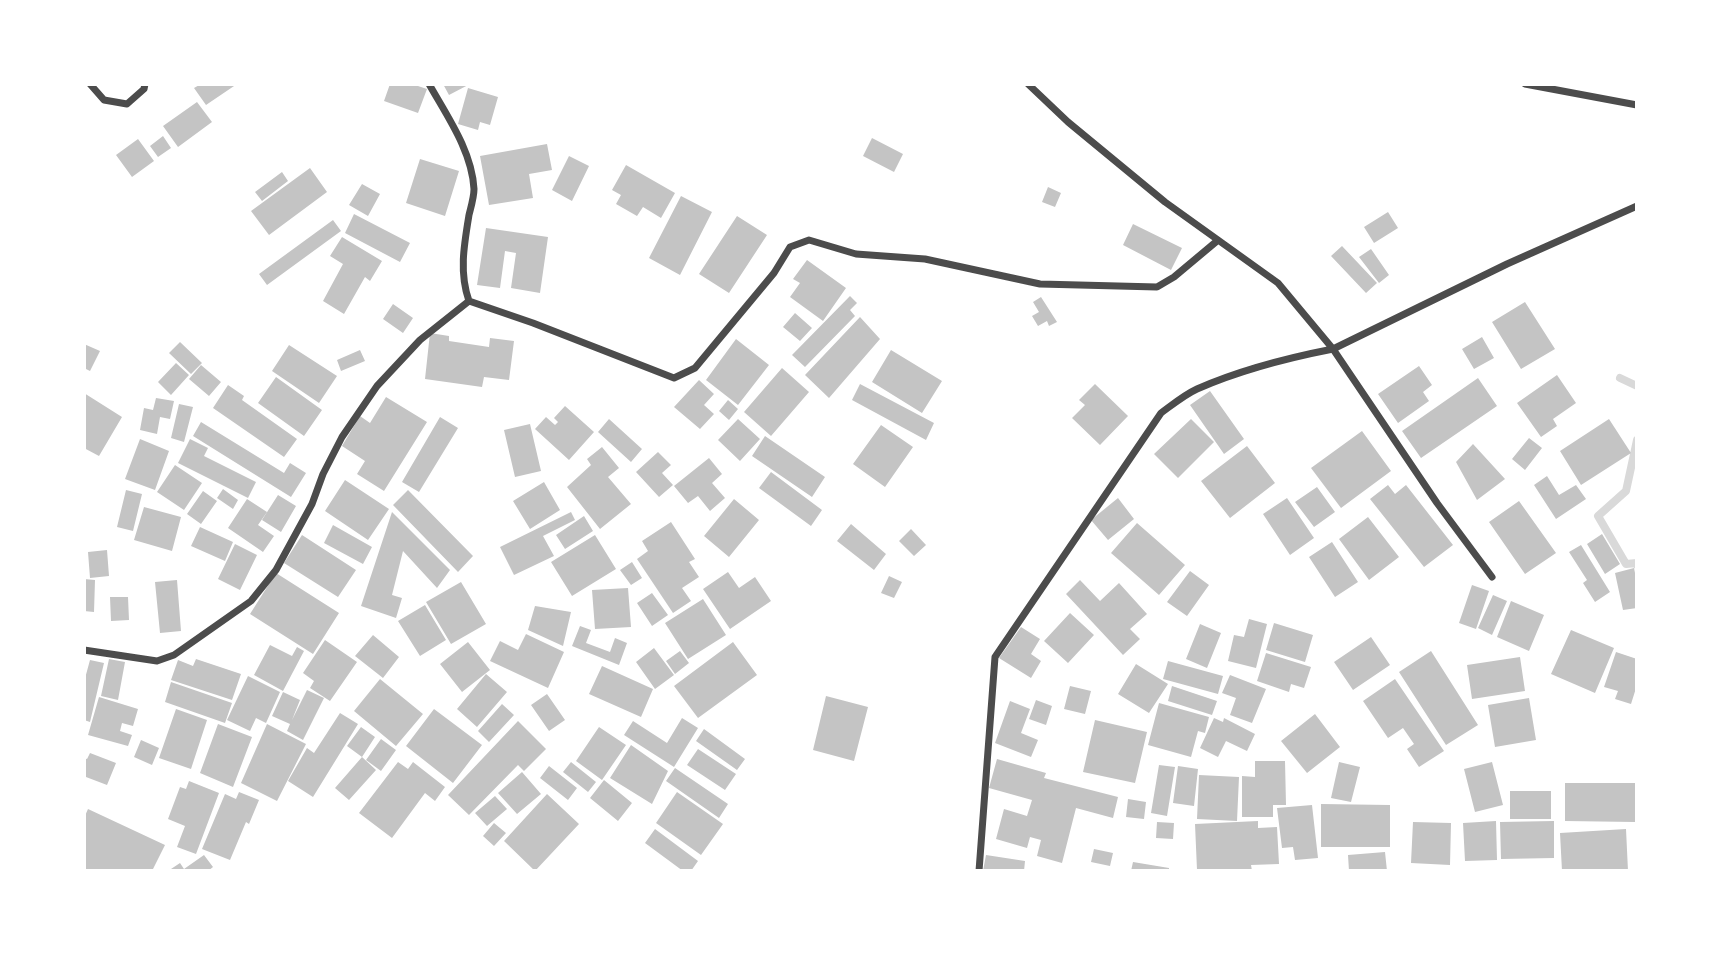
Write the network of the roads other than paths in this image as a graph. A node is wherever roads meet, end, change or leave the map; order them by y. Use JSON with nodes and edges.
{"nodes":[{"id":1,"x":90,"y":84,"type":"edge"},
{"id":2,"x":145,"y":84,"type":"edge"},
{"id":3,"x":429,"y":84,"type":"edge"},
{"id":4,"x":1028,"y":84,"type":"edge"},
{"id":5,"x":1525,"y":84,"type":"edge"},
{"id":6,"x":1637,"y":105,"type":"edge"},
{"id":7,"x":1637,"y":206,"type":"edge"},
{"id":8,"x":1217,"y":241,"type":"junction"},
{"id":9,"x":469,"y":302,"type":"junction"},
{"id":10,"x":1334,"y":349,"type":"junction"},
{"id":11,"x":1492,"y":577,"type":"dead end"},
{"id":12,"x":84,"y":650,"type":"edge"},
{"id":13,"x":979,"y":871,"type":"edge"}],
"edges":[{"from":1,"to":2,"type":"street"},
{"from":3,"to":9,"type":"street"},
{"from":4,"to":8,"type":"street"},
{"from":5,"to":6,"type":"street"},
{"from":7,"to":10,"type":"street"},
{"from":8,"to":9,"type":"street"},
{"from":8,"to":10,"type":"street"},
{"from":9,"to":12,"type":"street"},
{"from":10,"to":11,"type":"street"},
{"from":10,"to":13,"type":"street"}]}
